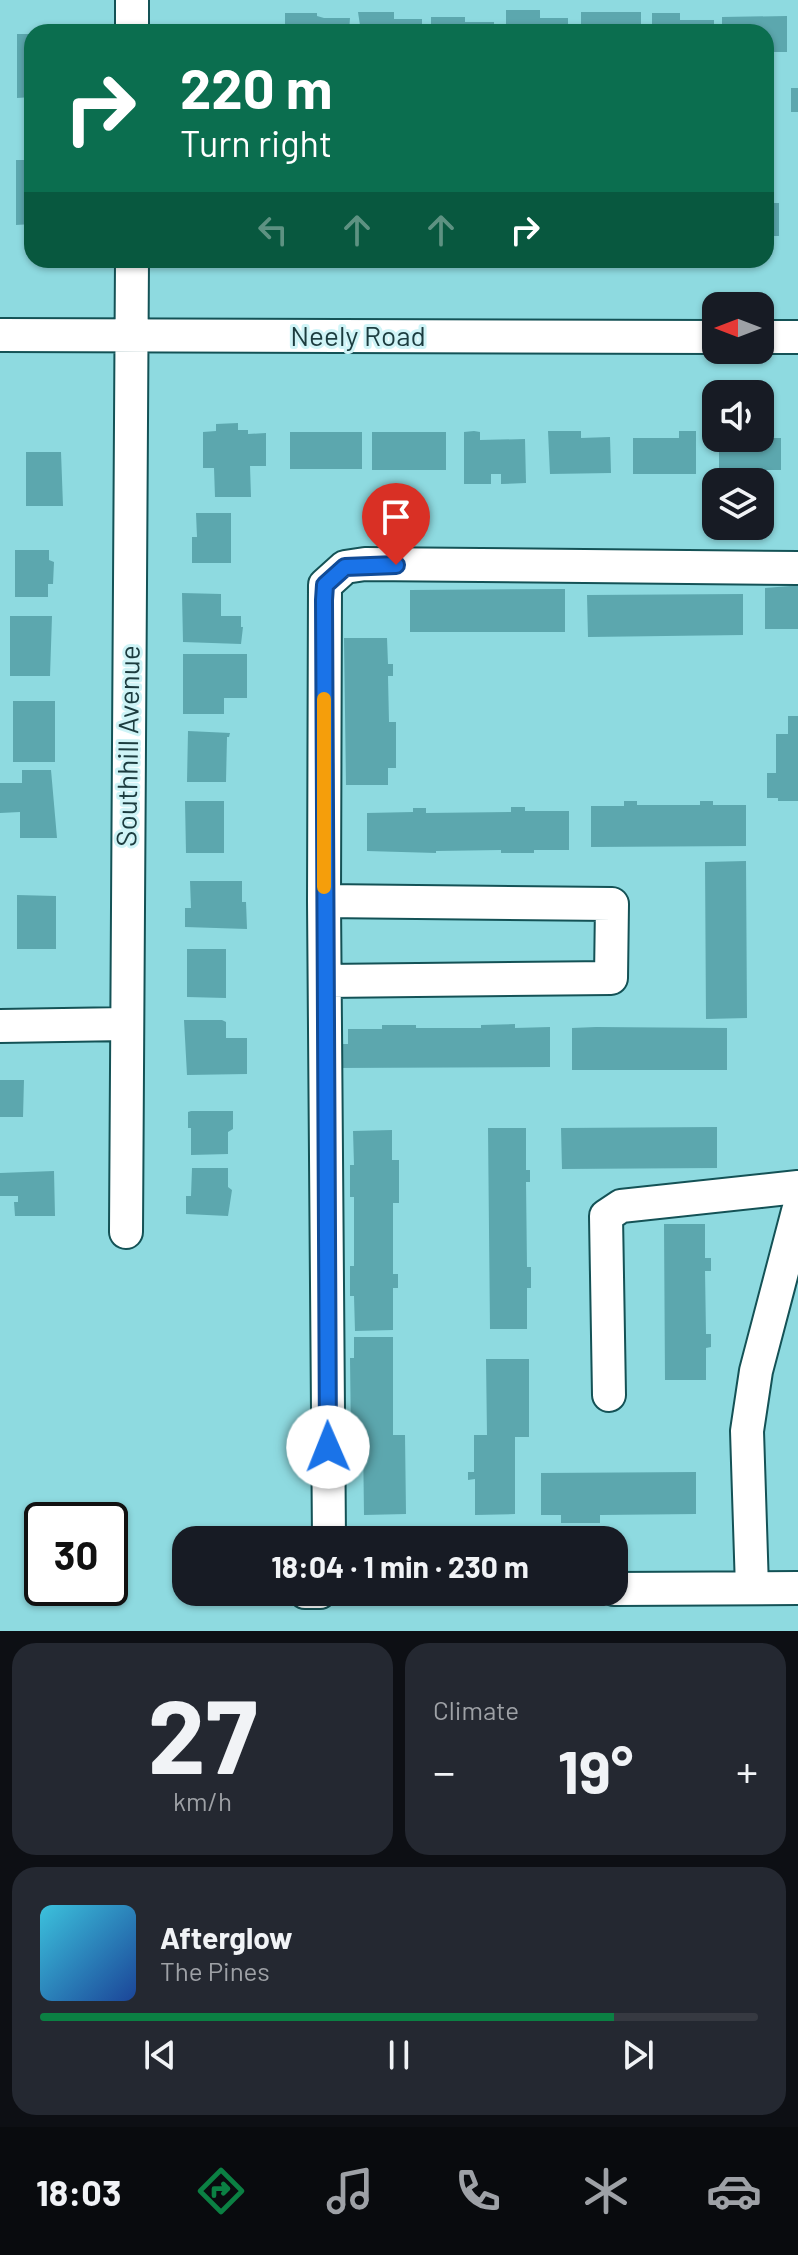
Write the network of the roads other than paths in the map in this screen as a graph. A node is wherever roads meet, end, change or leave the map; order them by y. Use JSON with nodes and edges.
{"nodes":[{"id":1,"x":132,"y":0,"type":"edge"},
{"id":2,"x":132,"y":24,"type":"edge"},
{"id":3,"x":132,"y":268,"type":"edge"},
{"id":4,"x":0,"y":335,"type":"edge"},
{"id":5,"x":132,"y":336,"type":"junction"},
{"id":6,"x":702,"y":337,"type":"edge"},
{"id":7,"x":774,"y":337,"type":"edge"},
{"id":8,"x":798,"y":337,"type":"edge"},
{"id":9,"x":798,"y":568,"type":"edge"},
{"id":10,"x":324,"y":901,"type":"junction"},
{"id":11,"x":325,"y":981,"type":"junction"},
{"id":12,"x":126,"y":1024,"type":"junction"},
{"id":13,"x":0,"y":1026,"type":"edge"},
{"id":14,"x":798,"y":1187,"type":"edge"},
{"id":15,"x":798,"y":1211,"type":"edge"},
{"id":16,"x":126,"y":1232,"type":"dead end"},
{"id":17,"x":609,"y":1395,"type":"dead end"},
{"id":18,"x":329,"y":1526,"type":"edge"},
{"id":19,"x":752,"y":1588,"type":"junction"},
{"id":20,"x":798,"y":1588,"type":"edge"},
{"id":21,"x":628,"y":1589,"type":"edge"}],
"edges":[{"from":1,"to":2,"type":"street"},
{"from":3,"to":5,"type":"street","name":"Southhill Avenue"},
{"from":4,"to":5,"type":"street","name":"Neely Road"},
{"from":5,"to":6,"type":"street","name":"Neely Road"},
{"from":5,"to":12,"type":"street","name":"Southhill Avenue"},
{"from":7,"to":8,"type":"street"},
{"from":9,"to":10,"type":"street"},
{"from":10,"to":11,"type":"street"},
{"from":10,"to":11,"type":"street"},
{"from":11,"to":18,"type":"street"},
{"from":12,"to":13,"type":"street"},
{"from":12,"to":16,"type":"street","name":"Southhill Avenue"},
{"from":14,"to":17,"type":"street"},
{"from":15,"to":19,"type":"street"},
{"from":19,"to":20,"type":"street"},
{"from":19,"to":21,"type":"street"}]}
